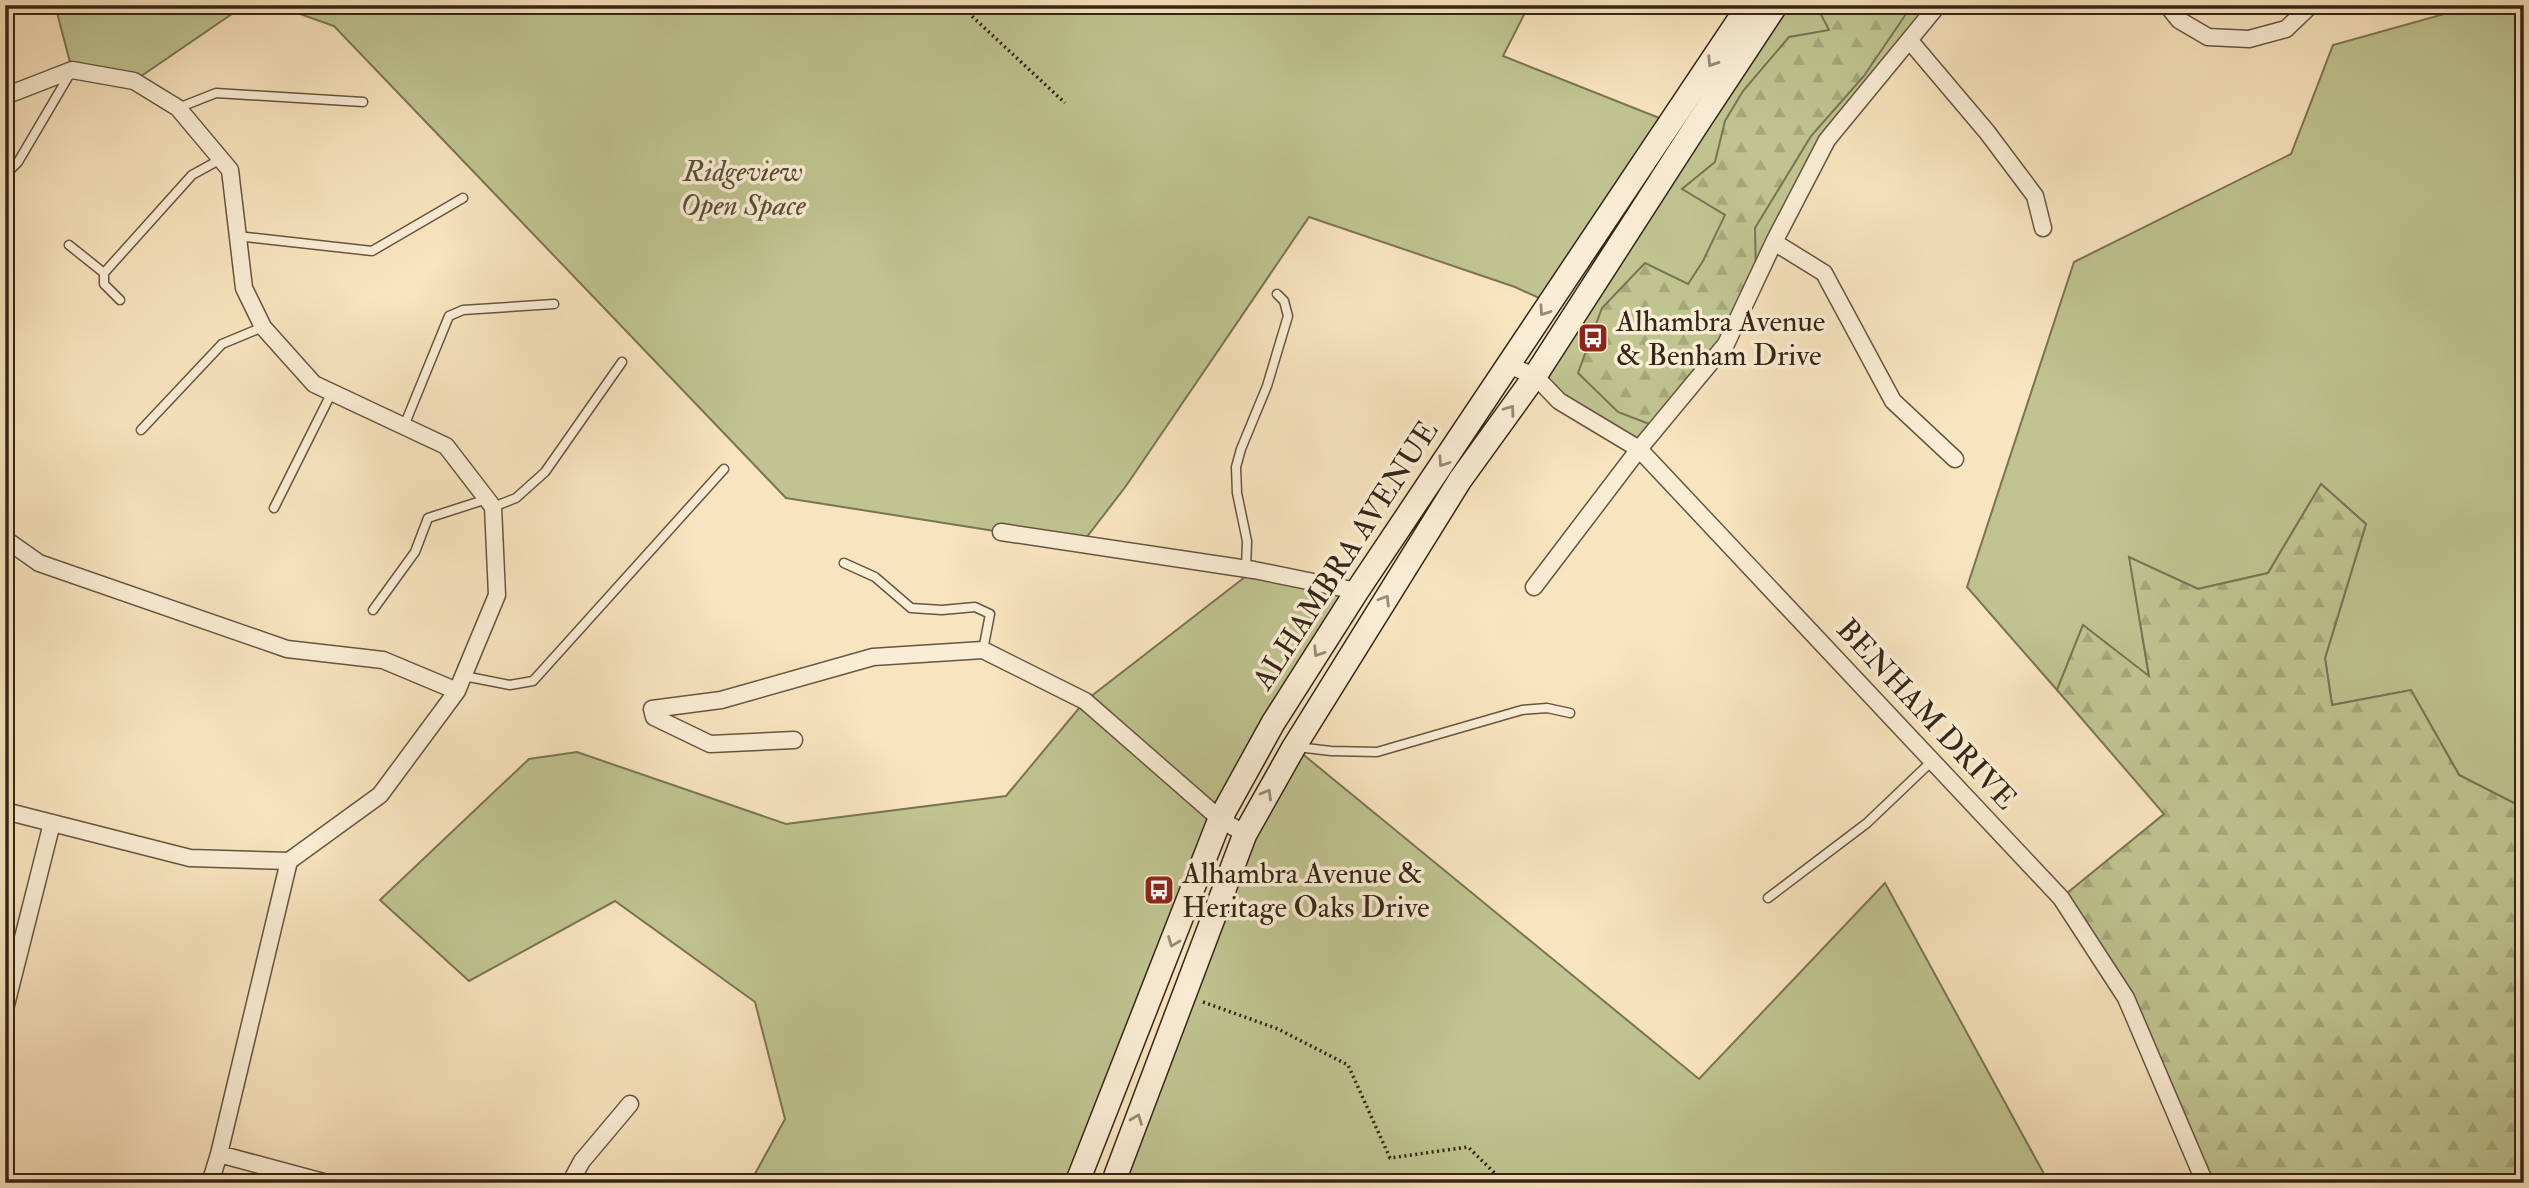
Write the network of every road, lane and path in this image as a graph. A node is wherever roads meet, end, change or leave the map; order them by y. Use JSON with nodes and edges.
{"nodes":[{"id":1,"x":960,"y":5,"type":"edge"},
{"id":2,"x":1749,"y":5,"type":"edge"},
{"id":3,"x":1776,"y":5,"type":"edge"},
{"id":4,"x":1938,"y":5,"type":"edge"},
{"id":5,"x":2167,"y":5,"type":"edge"},
{"id":6,"x":2311,"y":5,"type":"edge"},
{"id":7,"x":1910,"y":41,"type":"junction"},
{"id":8,"x":72,"y":71,"type":"junction"},
{"id":9,"x":5,"y":96,"type":"edge"},
{"id":10,"x":363,"y":102,"type":"dead end"},
{"id":11,"x":1065,"y":103,"type":"dead end"},
{"id":12,"x":178,"y":108,"type":"junction"},
{"id":13,"x":221,"y":159,"type":"junction"},
{"id":14,"x":5,"y":175,"type":"edge"},
{"id":15,"x":463,"y":198,"type":"dead end"},
{"id":16,"x":2043,"y":228,"type":"dead end"},
{"id":17,"x":237,"y":236,"type":"junction"},
{"id":18,"x":1774,"y":242,"type":"junction"},
{"id":19,"x":69,"y":245,"type":"dead end"},
{"id":20,"x":104,"y":273,"type":"junction"},
{"id":21,"x":1277,"y":294,"type":"dead end"},
{"id":22,"x":120,"y":300,"type":"dead end"},
{"id":23,"x":554,"y":304,"type":"dead end"},
{"id":24,"x":263,"y":327,"type":"junction"},
{"id":25,"x":622,"y":362,"type":"dead end"},
{"id":26,"x":1508,"y":365,"type":"junction"},
{"id":27,"x":1535,"y":376,"type":"junction"},
{"id":28,"x":332,"y":392,"type":"junction"},
{"id":29,"x":404,"y":426,"type":"junction"},
{"id":30,"x":141,"y":430,"type":"dead end"},
{"id":31,"x":1639,"y":449,"type":"junction"},
{"id":32,"x":1955,"y":459,"type":"dead end"},
{"id":33,"x":724,"y":470,"type":"dead end"},
{"id":34,"x":490,"y":503,"type":"junction"},
{"id":35,"x":274,"y":508,"type":"dead end"},
{"id":36,"x":1001,"y":532,"type":"dead end"},
{"id":37,"x":5,"y":539,"type":"edge"},
{"id":38,"x":844,"y":563,"type":"dead end"},
{"id":39,"x":1246,"y":569,"type":"junction"},
{"id":40,"x":1534,"y":587,"type":"dead end"},
{"id":41,"x":1357,"y":591,"type":"junction"},
{"id":42,"x":373,"y":610,"type":"dead end"},
{"id":43,"x":983,"y":650,"type":"junction"},
{"id":44,"x":461,"y":684,"type":"junction"},
{"id":45,"x":1570,"y":713,"type":"dead end"},
{"id":46,"x":794,"y":740,"type":"dead end"},
{"id":47,"x":1294,"y":747,"type":"junction"},
{"id":48,"x":1933,"y":760,"type":"junction"},
{"id":49,"x":5,"y":811,"type":"edge"},
{"id":50,"x":1220,"y":819,"type":"junction"},
{"id":51,"x":52,"y":823,"type":"junction"},
{"id":52,"x":1245,"y":834,"type":"junction"},
{"id":53,"x":289,"y":861,"type":"junction"},
{"id":54,"x":1768,"y":898,"type":"dead end"},
{"id":55,"x":1184,"y":996,"type":"junction"},
{"id":56,"x":5,"y":1009,"type":"edge"},
{"id":57,"x":630,"y":1104,"type":"dead end"},
{"id":58,"x":219,"y":1154,"type":"junction"},
{"id":59,"x":210,"y":1183,"type":"edge"},
{"id":60,"x":327,"y":1183,"type":"edge"},
{"id":61,"x":570,"y":1183,"type":"edge"},
{"id":62,"x":1077,"y":1183,"type":"edge"},
{"id":63,"x":1113,"y":1183,"type":"edge"},
{"id":64,"x":1505,"y":1183,"type":"edge"},
{"id":65,"x":2205,"y":1183,"type":"edge"}],
"edges":[{"from":1,"to":11,"type":"path"},
{"from":2,"to":26,"type":"main road","name":"ALHAMBRA AVENUE","one_way":true},
{"from":3,"to":27,"type":"main road","name":"ALHAMBRA AVENUE"},
{"from":4,"to":7,"type":"street"},
{"from":5,"to":6,"type":"street"},
{"from":7,"to":16,"type":"street"},
{"from":7,"to":18,"type":"street"},
{"from":8,"to":9,"type":"street"},
{"from":8,"to":12,"type":"street"},
{"from":8,"to":14,"type":"lane"},
{"from":10,"to":12,"type":"lane"},
{"from":12,"to":13,"type":"street"},
{"from":13,"to":17,"type":"street"},
{"from":13,"to":20,"type":"lane"},
{"from":15,"to":17,"type":"lane"},
{"from":17,"to":24,"type":"street"},
{"from":18,"to":31,"type":"street"},
{"from":18,"to":32,"type":"street"},
{"from":19,"to":20,"type":"lane"},
{"from":20,"to":22,"type":"lane"},
{"from":21,"to":39,"type":"lane"},
{"from":23,"to":29,"type":"lane"},
{"from":24,"to":28,"type":"street"},
{"from":24,"to":30,"type":"lane"},
{"from":25,"to":34,"type":"lane"},
{"from":26,"to":27,"type":"street","name":"BENHAM DRIVE"},
{"from":26,"to":41,"type":"main road","name":"ALHAMBRA AVENUE","one_way":true},
{"from":27,"to":31,"type":"street","name":"BENHAM DRIVE"},
{"from":47,"to":27,"type":"main road","name":"ALHAMBRA AVENUE","one_way":true},
{"from":28,"to":29,"type":"street"},
{"from":28,"to":35,"type":"lane"},
{"from":29,"to":34,"type":"street"},
{"from":31,"to":40,"type":"street"},
{"from":31,"to":48,"type":"street","name":"BENHAM DRIVE"},
{"from":33,"to":44,"type":"lane"},
{"from":34,"to":42,"type":"lane"},
{"from":34,"to":44,"type":"street"},
{"from":36,"to":39,"type":"street"},
{"from":37,"to":44,"type":"street"},
{"from":38,"to":43,"type":"lane"},
{"from":39,"to":41,"type":"street"},
{"from":41,"to":50,"type":"main road","name":"ALHAMBRA AVENUE","one_way":true},
{"from":43,"to":46,"type":"street"},
{"from":43,"to":50,"type":"street"},
{"from":44,"to":53,"type":"street"},
{"from":45,"to":47,"type":"lane"},
{"from":52,"to":47,"type":"main road","name":"ALHAMBRA AVENUE","one_way":true},
{"from":48,"to":54,"type":"lane"},
{"from":48,"to":65,"type":"street","name":"BENHAM DRIVE"},
{"from":49,"to":51,"type":"street"},
{"from":50,"to":52,"type":"street"},
{"from":50,"to":62,"type":"main road","name":"ALHAMBRA AVENUE","one_way":true},
{"from":51,"to":53,"type":"street"},
{"from":51,"to":56,"type":"street"},
{"from":52,"to":55,"type":"main road","name":"ALHAMBRA AVENUE"},
{"from":53,"to":58,"type":"street"},
{"from":63,"to":55,"type":"main road","name":"ALHAMBRA AVENUE","one_way":true},
{"from":55,"to":64,"type":"path"},
{"from":57,"to":61,"type":"street"},
{"from":58,"to":59,"type":"street"},
{"from":58,"to":60,"type":"street"}]}
